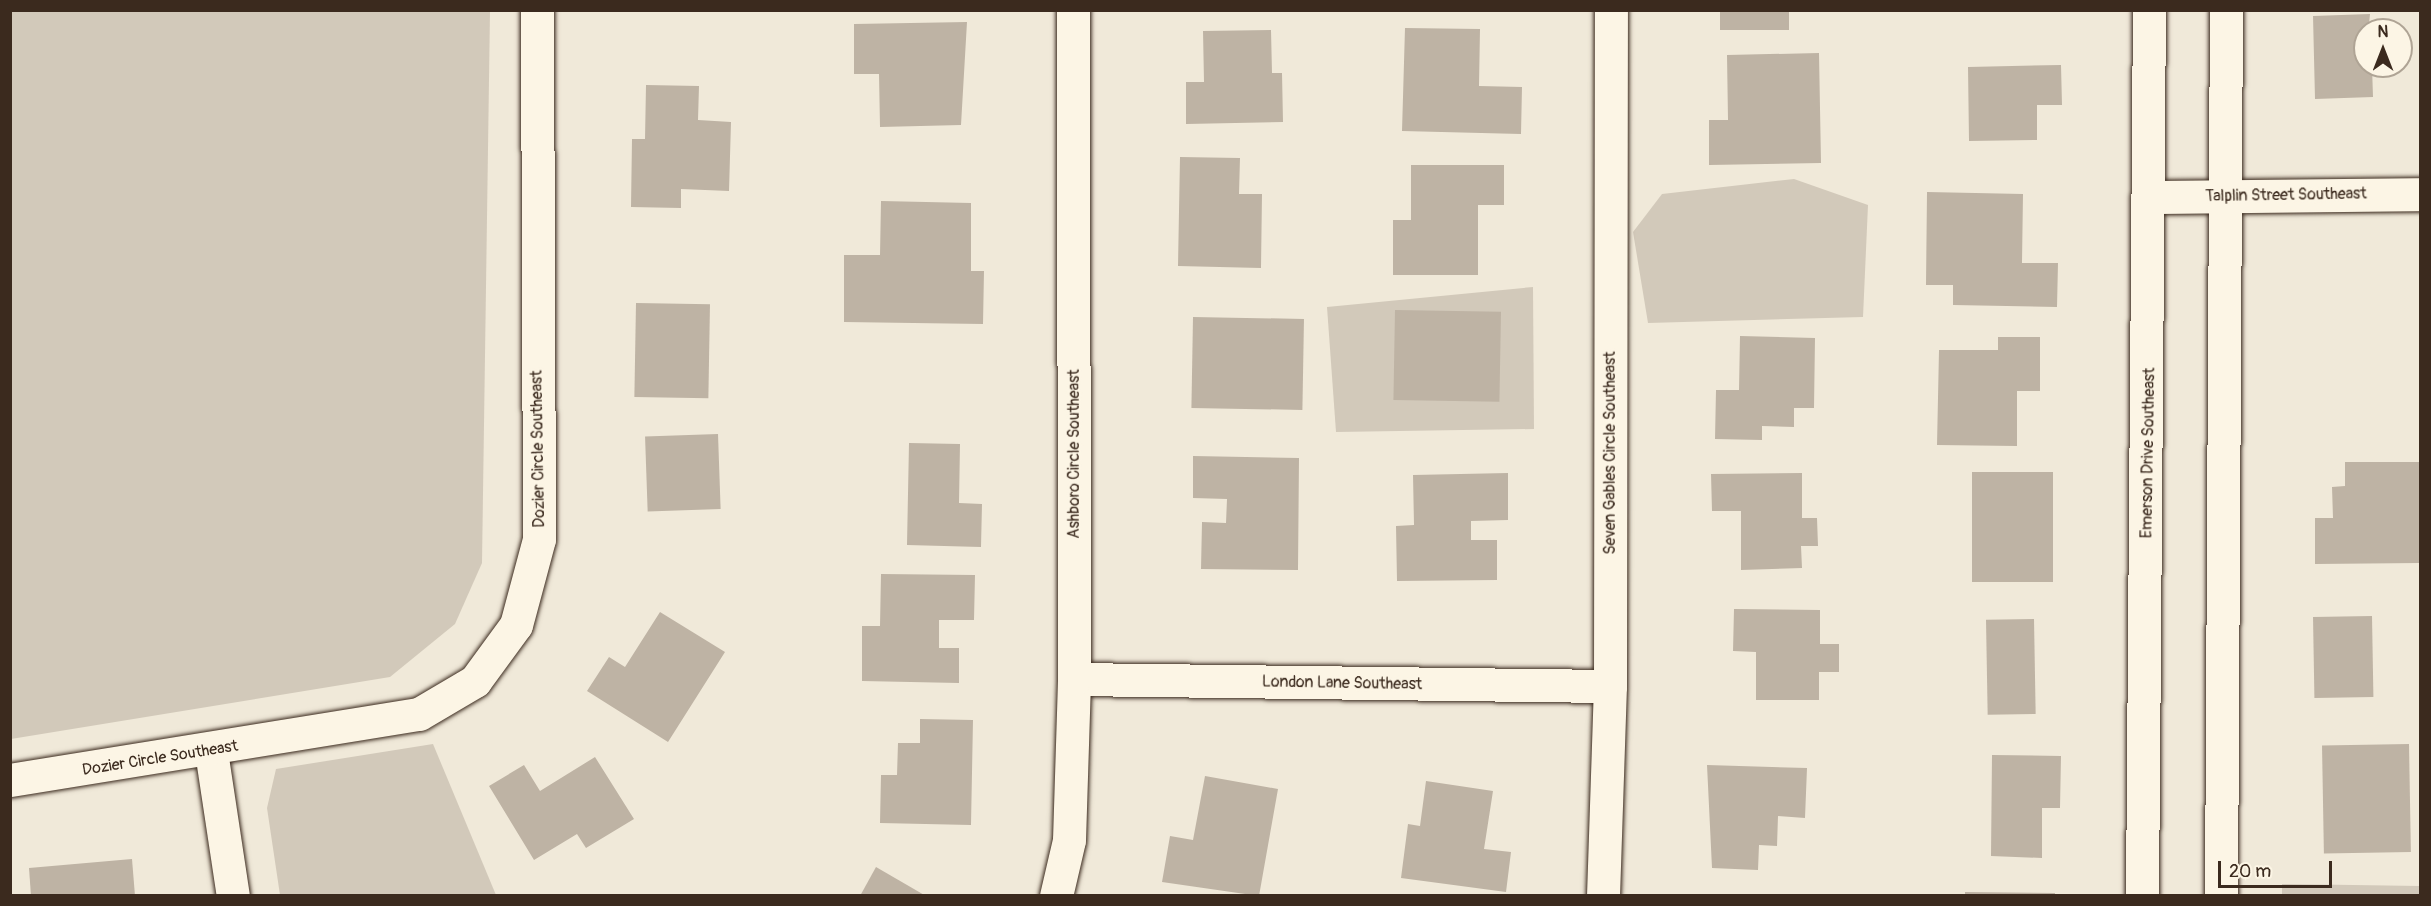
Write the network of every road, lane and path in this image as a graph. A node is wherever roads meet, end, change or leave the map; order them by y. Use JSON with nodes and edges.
{"nodes":[{"id":1,"x":537,"y":10,"type":"edge"},
{"id":2,"x":1073,"y":10,"type":"edge"},
{"id":3,"x":1611,"y":10,"type":"edge"},
{"id":4,"x":2149,"y":10,"type":"edge"},
{"id":5,"x":2226,"y":10,"type":"edge"},
{"id":6,"x":2421,"y":194,"type":"edge"},
{"id":7,"x":2227,"y":196,"type":"junction"},
{"id":8,"x":2151,"y":197,"type":"junction"},
{"id":9,"x":1074,"y":679,"type":"junction"},
{"id":10,"x":1610,"y":686,"type":"junction"},
{"id":11,"x":211,"y":751,"type":"junction"},
{"id":12,"x":10,"y":780,"type":"edge"},
{"id":13,"x":233,"y":896,"type":"edge"},
{"id":14,"x":1056,"y":896,"type":"edge"},
{"id":15,"x":1603,"y":896,"type":"edge"},
{"id":16,"x":2142,"y":896,"type":"edge"},
{"id":17,"x":2221,"y":896,"type":"edge"}],
"edges":[{"from":1,"to":11,"type":"street","name":"Dozier Circle Southeast"},
{"from":2,"to":9,"type":"street","name":"Ashboro Circle Southeast"},
{"from":3,"to":10,"type":"street","name":"Seven Gables Circle Southeast"},
{"from":4,"to":8,"type":"street","name":"Emerson Drive Southeast"},
{"from":5,"to":7,"type":"street"},
{"from":6,"to":7,"type":"street","name":"Talplin Street Southeast"},
{"from":7,"to":8,"type":"street","name":"Talplin Street Southeast"},
{"from":7,"to":17,"type":"street"},
{"from":8,"to":16,"type":"street","name":"Emerson Drive Southeast"},
{"from":9,"to":10,"type":"street","name":"London Lane Southeast"},
{"from":9,"to":14,"type":"street","name":"Ashboro Circle Southeast"},
{"from":10,"to":15,"type":"street","name":"Seven Gables Circle Southeast"},
{"from":11,"to":12,"type":"street","name":"Dozier Circle Southeast"},
{"from":11,"to":13,"type":"street"}]}
